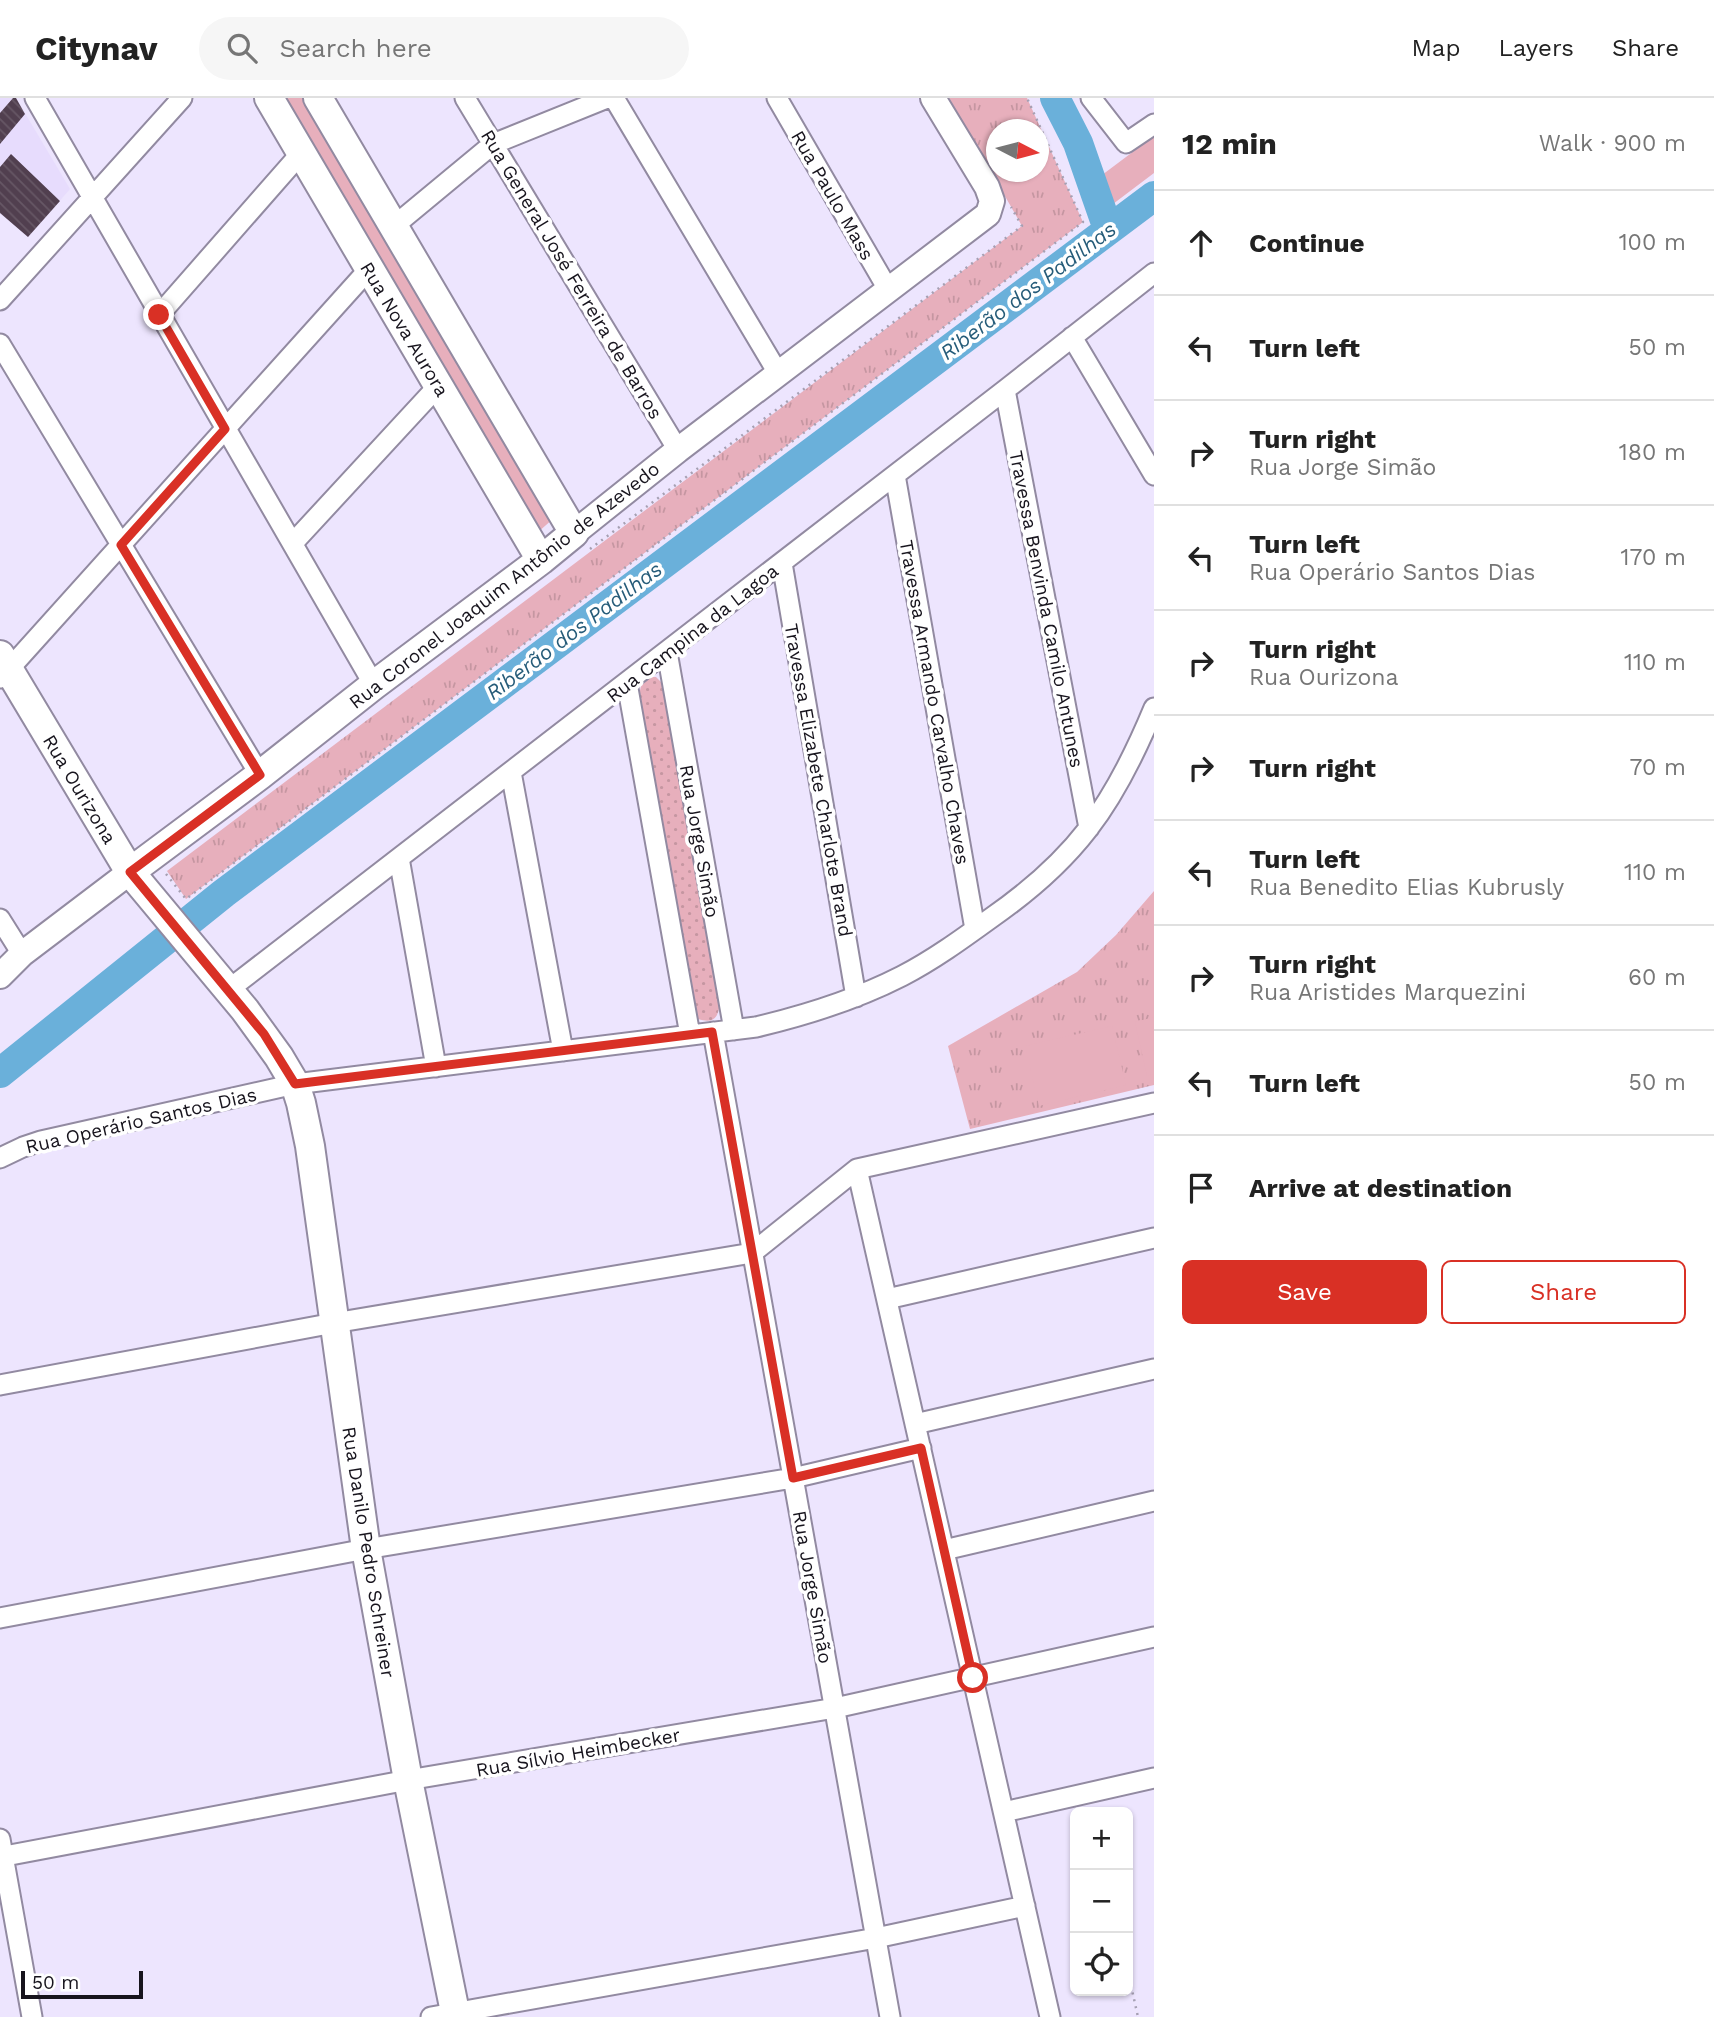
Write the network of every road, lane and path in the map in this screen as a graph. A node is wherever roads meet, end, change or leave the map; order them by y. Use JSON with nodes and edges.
{"nodes":[{"id":1,"x":35,"y":98,"type":"edge"},
{"id":2,"x":182,"y":98,"type":"edge"},
{"id":3,"x":269,"y":98,"type":"edge"},
{"id":4,"x":318,"y":98,"type":"edge"},
{"id":5,"x":465,"y":98,"type":"edge"},
{"id":6,"x":607,"y":98,"type":"edge"},
{"id":7,"x":614,"y":98,"type":"edge"},
{"id":8,"x":777,"y":98,"type":"edge"},
{"id":9,"x":933,"y":98,"type":"edge"},
{"id":10,"x":1027,"y":98,"type":"edge"},
{"id":11,"x":1091,"y":98,"type":"edge"},
{"id":12,"x":1154,"y":124,"type":"edge"},
{"id":13,"x":493,"y":144,"type":"junction"},
{"id":14,"x":302,"y":152,"type":"junction"},
{"id":15,"x":92,"y":197,"type":"junction"},
{"id":16,"x":1009,"y":202,"type":"dead end"},
{"id":17,"x":394,"y":226,"type":"junction"},
{"id":18,"x":370,"y":268,"type":"junction"},
{"id":19,"x":1154,"y":273,"type":"edge"},
{"id":20,"x":889,"y":291,"type":"junction"},
{"id":21,"x":0,"y":300,"type":"edge"},
{"id":22,"x":159,"y":315,"type":"junction"},
{"id":23,"x":1073,"y":337,"type":"junction"},
{"id":24,"x":0,"y":344,"type":"edge"},
{"id":25,"x":778,"y":373,"type":"junction"},
{"id":26,"x":439,"y":385,"type":"junction"},
{"id":27,"x":1005,"y":390,"type":"junction"},
{"id":28,"x":225,"y":429,"type":"junction"},
{"id":29,"x":1147,"y":448,"type":"edge"},
{"id":30,"x":678,"y":450,"type":"junction"},
{"id":31,"x":895,"y":475,"type":"junction"},
{"id":32,"x":1154,"y":475,"type":"edge"},
{"id":33,"x":580,"y":542,"type":"junction"},
{"id":34,"x":293,"y":543,"type":"junction"},
{"id":35,"x":121,"y":545,"type":"junction"},
{"id":36,"x":541,"y":560,"type":"junction"},
{"id":37,"x":782,"y":563,"type":"junction"},
{"id":38,"x":667,"y":652,"type":"junction"},
{"id":39,"x":3,"y":668,"type":"edge"},
{"id":40,"x":627,"y":683,"type":"junction"},
{"id":41,"x":374,"y":685,"type":"junction"},
{"id":42,"x":1154,"y":708,"type":"edge"},
{"id":43,"x":511,"y":772,"type":"junction"},
{"id":44,"x":260,"y":775,"type":"junction"},
{"id":45,"x":1089,"y":828,"type":"junction"},
{"id":46,"x":399,"y":858,"type":"junction"},
{"id":47,"x":147,"y":866,"type":"junction"},
{"id":48,"x":0,"y":919,"type":"edge"},
{"id":49,"x":975,"y":929,"type":"junction"},
{"id":50,"x":22,"y":954,"type":"junction"},
{"id":51,"x":0,"y":976,"type":"edge"},
{"id":52,"x":228,"y":990,"type":"junction"},
{"id":53,"x":856,"y":997,"type":"junction"},
{"id":54,"x":734,"y":1030,"type":"junction"},
{"id":55,"x":712,"y":1032,"type":"junction"},
{"id":56,"x":690,"y":1035,"type":"junction"},
{"id":57,"x":563,"y":1051,"type":"junction"},
{"id":58,"x":436,"y":1067,"type":"junction"},
{"id":59,"x":295,"y":1084,"type":"junction"},
{"id":60,"x":1154,"y":1103,"type":"edge"},
{"id":61,"x":0,"y":1158,"type":"edge"},
{"id":62,"x":857,"y":1170,"type":"junction"},
{"id":63,"x":1154,"y":1238,"type":"edge"},
{"id":64,"x":752,"y":1253,"type":"junction"},
{"id":65,"x":887,"y":1299,"type":"junction"},
{"id":66,"x":334,"y":1323,"type":"junction"},
{"id":67,"x":1154,"y":1369,"type":"edge"},
{"id":68,"x":0,"y":1385,"type":"edge"},
{"id":69,"x":915,"y":1424,"type":"junction"},
{"id":70,"x":921,"y":1448,"type":"junction"},
{"id":71,"x":793,"y":1478,"type":"junction"},
{"id":72,"x":1154,"y":1501,"type":"edge"},
{"id":73,"x":366,"y":1549,"type":"junction"},
{"id":74,"x":944,"y":1550,"type":"junction"},
{"id":75,"x":0,"y":1618,"type":"edge"},
{"id":76,"x":1154,"y":1637,"type":"edge"},
{"id":77,"x":973,"y":1678,"type":"junction"},
{"id":78,"x":835,"y":1709,"type":"junction"},
{"id":79,"x":1154,"y":1778,"type":"edge"},
{"id":80,"x":408,"y":1780,"type":"junction"},
{"id":81,"x":1004,"y":1812,"type":"junction"},
{"id":82,"x":1,"y":1851,"type":"edge"},
{"id":83,"x":1025,"y":1906,"type":"junction"},
{"id":84,"x":876,"y":1938,"type":"junction"},
{"id":85,"x":1133,"y":1994,"type":"edge"},
{"id":86,"x":447,"y":2016,"type":"edge"},
{"id":87,"x":32,"y":2017,"type":"edge"},
{"id":88,"x":890,"y":2017,"type":"edge"},
{"id":89,"x":1050,"y":2017,"type":"edge"},
{"id":90,"x":1138,"y":2017,"type":"edge"}],
"edges":[{"from":1,"to":15,"type":"street"},
{"from":2,"to":15,"type":"street"},
{"from":3,"to":14,"type":"main road","name":"Rua Nova Aurora"},
{"from":4,"to":17,"type":"main road"},
{"from":5,"to":13,"type":"street","name":"Rua General José Ferreira de Barros"},
{"from":6,"to":13,"type":"street"},
{"from":7,"to":25,"type":"street"},
{"from":8,"to":20,"type":"street","name":"Rua Paulo Mass"},
{"from":9,"to":20,"type":"street","name":"Rua Coronel Joaquim Antônio de Azevedo"},
{"from":10,"to":47,"type":"path"},
{"from":11,"to":12,"type":"street"},
{"from":13,"to":17,"type":"street"},
{"from":13,"to":30,"type":"street","name":"Rua General José Ferreira de Barros"},
{"from":14,"to":18,"type":"main road","name":"Rua Nova Aurora"},
{"from":14,"to":22,"type":"street"},
{"from":15,"to":21,"type":"street"},
{"from":15,"to":22,"type":"street"},
{"from":16,"to":33,"type":"path"},
{"from":17,"to":33,"type":"main road"},
{"from":18,"to":26,"type":"main road","name":"Rua Nova Aurora"},
{"from":18,"to":28,"type":"street"},
{"from":19,"to":23,"type":"street","name":"Rua Campina da Lagoa"},
{"from":20,"to":25,"type":"street","name":"Rua Coronel Joaquim Antônio de Azevedo"},
{"from":22,"to":28,"type":"street"},
{"from":23,"to":27,"type":"street","name":"Rua Campina da Lagoa"},
{"from":23,"to":29,"type":"street"},
{"from":24,"to":35,"type":"street"},
{"from":25,"to":30,"type":"street","name":"Rua Coronel Joaquim Antônio de Azevedo"},
{"from":26,"to":34,"type":"street"},
{"from":26,"to":36,"type":"main road","name":"Rua Nova Aurora"},
{"from":27,"to":31,"type":"street","name":"Rua Campina da Lagoa"},
{"from":27,"to":45,"type":"street","name":"Travessa Benvinda Camilo Antunes"},
{"from":28,"to":34,"type":"street"},
{"from":28,"to":35,"type":"street"},
{"from":29,"to":32,"type":"street"},
{"from":30,"to":33,"type":"street","name":"Rua Coronel Joaquim Antônio de Azevedo"},
{"from":31,"to":37,"type":"street","name":"Rua Campina da Lagoa"},
{"from":31,"to":49,"type":"street","name":"Travessa Armando Carvalho Chaves"},
{"from":33,"to":36,"type":"main road","name":"Rua Coronel Joaquim Antônio de Azevedo"},
{"from":34,"to":41,"type":"street"},
{"from":35,"to":39,"type":"street"},
{"from":35,"to":44,"type":"street"},
{"from":36,"to":41,"type":"main road","name":"Rua Coronel Joaquim Antônio de Azevedo"},
{"from":37,"to":38,"type":"street","name":"Rua Campina da Lagoa"},
{"from":37,"to":53,"type":"street","name":"Travessa Elizabete Charlote Brand"},
{"from":38,"to":40,"type":"street","name":"Rua Campina da Lagoa"},
{"from":38,"to":54,"type":"street","name":"Rua Jorge Simão"},
{"from":39,"to":47,"type":"main road","name":"Rua Ourizona"},
{"from":40,"to":43,"type":"street","name":"Rua Campina da Lagoa"},
{"from":40,"to":56,"type":"street"},
{"from":41,"to":44,"type":"main road","name":"Rua Coronel Joaquim Antônio de Azevedo"},
{"from":42,"to":45,"type":"street","name":"Rua Operário Santos Dias"},
{"from":43,"to":46,"type":"street","name":"Rua Campina da Lagoa"},
{"from":43,"to":57,"type":"street"},
{"from":44,"to":47,"type":"main road","name":"Rua Coronel Joaquim Antônio de Azevedo"},
{"from":45,"to":49,"type":"street","name":"Rua Operário Santos Dias"},
{"from":46,"to":52,"type":"street","name":"Rua Campina da Lagoa"},
{"from":46,"to":58,"type":"street"},
{"from":47,"to":50,"type":"street","name":"Rua Coronel Joaquim Antônio de Azevedo"},
{"from":47,"to":52,"type":"main road","name":"Rua Ourizona"},
{"from":48,"to":50,"type":"street"},
{"from":49,"to":53,"type":"street","name":"Rua Operário Santos Dias"},
{"from":50,"to":51,"type":"street","name":"Rua Coronel Joaquim Antônio de Azevedo"},
{"from":52,"to":59,"type":"main road","name":"Rua Ourizona"},
{"from":53,"to":54,"type":"street","name":"Rua Operário Santos Dias"},
{"from":54,"to":55,"type":"street","name":"Rua Operário Santos Dias"},
{"from":55,"to":56,"type":"street","name":"Rua Operário Santos Dias"},
{"from":55,"to":64,"type":"street","name":"Rua Jorge Simão"},
{"from":56,"to":57,"type":"street","name":"Rua Operário Santos Dias"},
{"from":57,"to":58,"type":"street","name":"Rua Operário Santos Dias"},
{"from":58,"to":59,"type":"street","name":"Rua Operário Santos Dias"},
{"from":59,"to":61,"type":"street","name":"Rua Operário Santos Dias"},
{"from":59,"to":66,"type":"main road","name":"Rua Danilo Pedro Schreiner"},
{"from":60,"to":62,"type":"street"},
{"from":62,"to":64,"type":"street"},
{"from":62,"to":65,"type":"street"},
{"from":63,"to":65,"type":"street"},
{"from":64,"to":66,"type":"street"},
{"from":64,"to":71,"type":"street","name":"Rua Jorge Simão"},
{"from":65,"to":69,"type":"street"},
{"from":66,"to":68,"type":"street"},
{"from":66,"to":73,"type":"main road","name":"Rua Danilo Pedro Schreiner"},
{"from":67,"to":69,"type":"street"},
{"from":69,"to":70,"type":"street"},
{"from":70,"to":71,"type":"street"},
{"from":70,"to":74,"type":"street"},
{"from":71,"to":73,"type":"street"},
{"from":71,"to":78,"type":"street","name":"Rua Jorge Simão"},
{"from":72,"to":74,"type":"street"},
{"from":73,"to":75,"type":"street"},
{"from":73,"to":80,"type":"main road","name":"Rua Danilo Pedro Schreiner"},
{"from":74,"to":77,"type":"street"},
{"from":76,"to":77,"type":"street","name":"Rua Sílvio Heimbecker"},
{"from":77,"to":78,"type":"street","name":"Rua Sílvio Heimbecker"},
{"from":77,"to":81,"type":"street"},
{"from":78,"to":80,"type":"street","name":"Rua Sílvio Heimbecker"},
{"from":78,"to":84,"type":"street","name":"Rua Jorge Simão"},
{"from":79,"to":81,"type":"street"},
{"from":80,"to":82,"type":"street","name":"Rua Sílvio Heimbecker"},
{"from":80,"to":86,"type":"main road","name":"Rua Danilo Pedro Schreiner"},
{"from":81,"to":83,"type":"street"},
{"from":82,"to":87,"type":"street"},
{"from":83,"to":84,"type":"street"},
{"from":83,"to":89,"type":"street"},
{"from":84,"to":86,"type":"street"},
{"from":84,"to":88,"type":"street","name":"Rua Jorge Simão"},
{"from":85,"to":90,"type":"path"}]}
